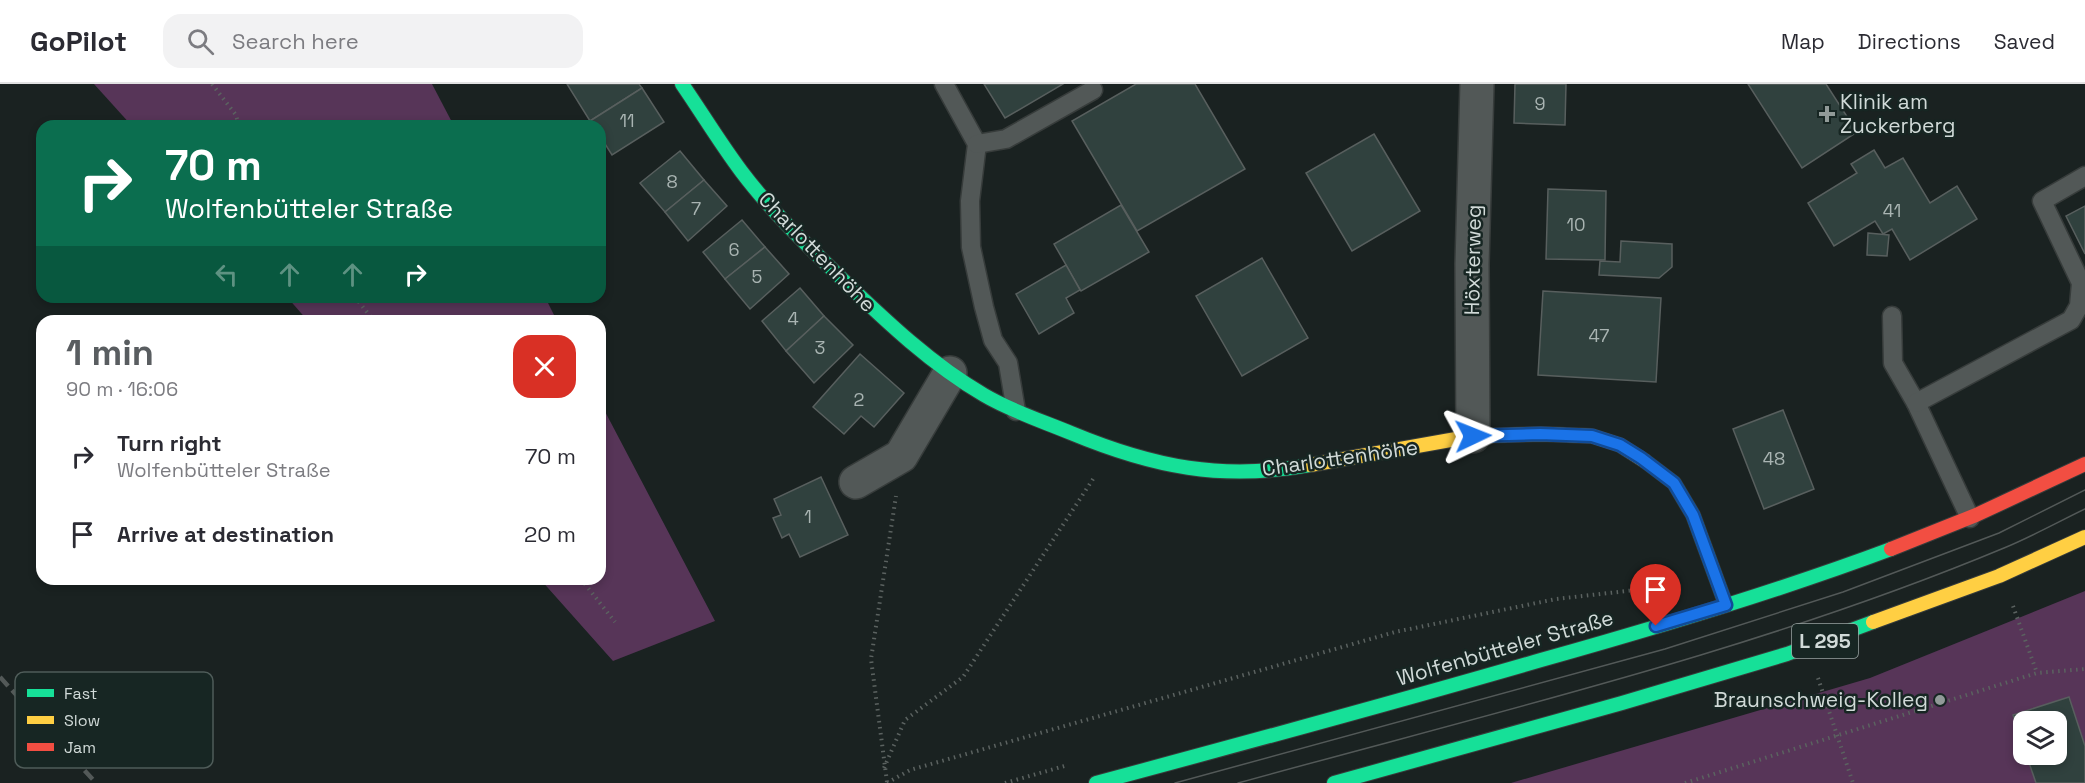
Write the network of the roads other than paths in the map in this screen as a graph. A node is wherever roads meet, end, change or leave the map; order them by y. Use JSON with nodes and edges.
{"nodes":[{"id":1,"x":682,"y":84,"type":"edge"},
{"id":2,"x":944,"y":84,"type":"edge"},
{"id":3,"x":1477,"y":84,"type":"edge"},
{"id":4,"x":1093,"y":90,"type":"dead end"},
{"id":5,"x":977,"y":144,"type":"junction"},
{"id":6,"x":2085,"y":176,"type":"edge"},
{"id":7,"x":1892,"y":316,"type":"dead end"},
{"id":8,"x":950,"y":373,"type":"junction"},
{"id":9,"x":1916,"y":403,"type":"junction"},
{"id":10,"x":1016,"y":411,"type":"junction"},
{"id":11,"x":1473,"y":436,"type":"junction"},
{"id":12,"x":2085,"y":464,"type":"edge"},
{"id":13,"x":856,"y":482,"type":"dead end"},
{"id":14,"x":1970,"y":518,"type":"junction"},
{"id":15,"x":2085,"y":537,"type":"edge"},
{"id":16,"x":1726,"y":605,"type":"junction"},
{"id":17,"x":1096,"y":783,"type":"edge"},
{"id":18,"x":1334,"y":783,"type":"edge"}],
"edges":[{"from":1,"to":8,"type":"main road","name":"Charlottenhöhe"},
{"from":2,"to":5,"type":"lane"},
{"from":3,"to":11,"type":"street","name":"Höxterweg"},
{"from":4,"to":5,"type":"lane"},
{"from":5,"to":10,"type":"lane"},
{"from":6,"to":9,"type":"lane"},
{"from":7,"to":9,"type":"lane"},
{"from":8,"to":10,"type":"main road","name":"Charlottenhöhe"},
{"from":8,"to":13,"type":"street"},
{"from":9,"to":14,"type":"lane"},
{"from":10,"to":11,"type":"main road","name":"Charlottenhöhe"},
{"from":11,"to":16,"type":"main road","name":"Charlottenhöhe"},
{"from":12,"to":14,"type":"main road","name":"Wolfenbütteler Straße"},
{"from":14,"to":16,"type":"main road","name":"Wolfenbütteler Straße"},
{"from":15,"to":18,"type":"main road","number":"L 295"},
{"from":16,"to":17,"type":"main road","name":"Wolfenbütteler Straße"}]}
